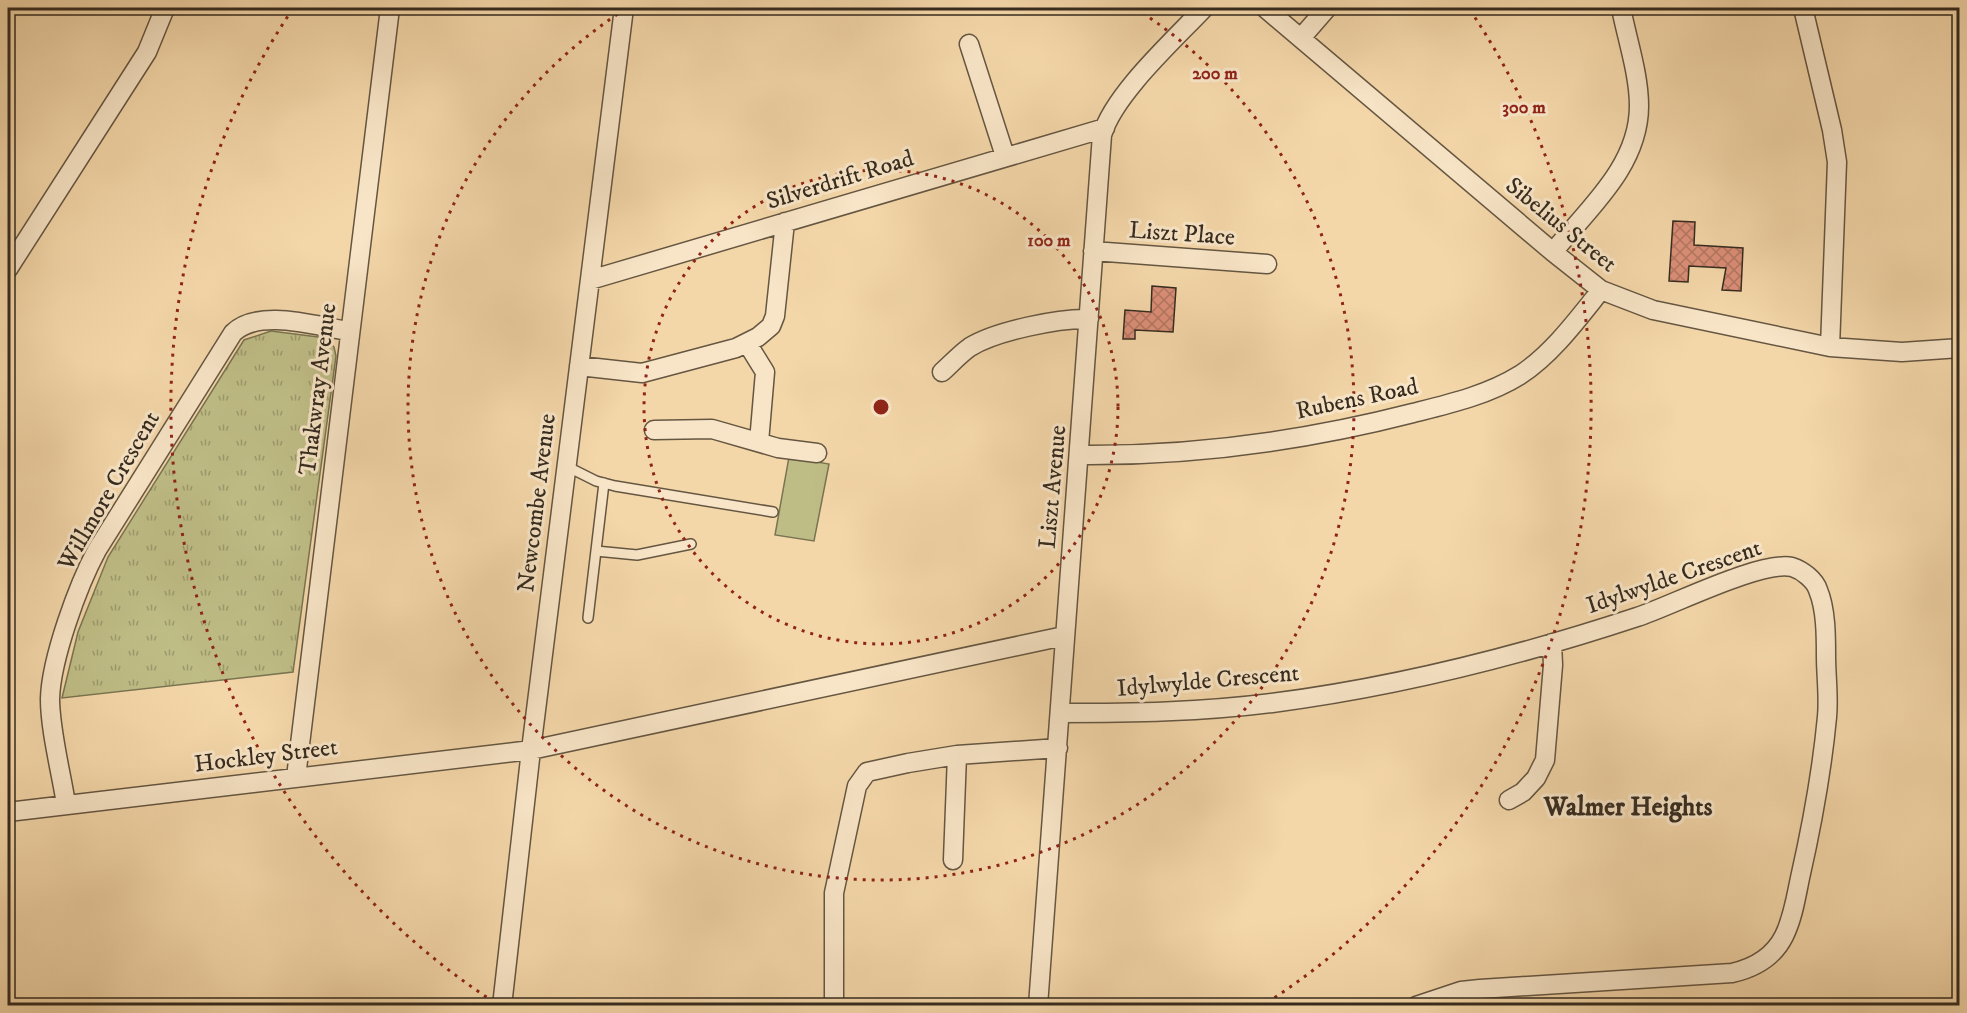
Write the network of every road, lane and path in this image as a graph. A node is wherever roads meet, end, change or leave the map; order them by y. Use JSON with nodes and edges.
{"nodes":[{"id":1,"x":165,"y":8,"type":"edge"},
{"id":2,"x":390,"y":8,"type":"edge"},
{"id":3,"x":624,"y":8,"type":"edge"},
{"id":4,"x":1204,"y":8,"type":"edge"},
{"id":5,"x":1265,"y":8,"type":"edge"},
{"id":6,"x":1327,"y":8,"type":"edge"},
{"id":7,"x":1621,"y":8,"type":"edge"},
{"id":8,"x":1803,"y":8,"type":"edge"},
{"id":9,"x":1301,"y":38,"type":"junction"},
{"id":10,"x":969,"y":44,"type":"dead end"},
{"id":11,"x":1105,"y":128,"type":"junction"},
{"id":12,"x":1005,"y":156,"type":"junction"},
{"id":13,"x":785,"y":222,"type":"junction"},
{"id":14,"x":1093,"y":251,"type":"junction"},
{"id":15,"x":1553,"y":252,"type":"junction"},
{"id":16,"x":1267,"y":264,"type":"dead end"},
{"id":17,"x":8,"y":269,"type":"edge"},
{"id":18,"x":590,"y":280,"type":"junction"},
{"id":19,"x":1601,"y":290,"type":"junction"},
{"id":20,"x":1089,"y":319,"type":"junction"},
{"id":21,"x":348,"y":331,"type":"junction"},
{"id":22,"x":747,"y":342,"type":"junction"},
{"id":23,"x":1830,"y":347,"type":"junction"},
{"id":24,"x":1959,"y":348,"type":"edge"},
{"id":25,"x":579,"y":366,"type":"junction"},
{"id":26,"x":942,"y":372,"type":"dead end"},
{"id":27,"x":654,"y":430,"type":"dead end"},
{"id":28,"x":759,"y":442,"type":"junction"},
{"id":29,"x":817,"y":453,"type":"dead end"},
{"id":30,"x":1080,"y":455,"type":"junction"},
{"id":31,"x":566,"y":466,"type":"junction"},
{"id":32,"x":604,"y":483,"type":"junction"},
{"id":33,"x":773,"y":512,"type":"dead end"},
{"id":34,"x":691,"y":544,"type":"dead end"},
{"id":35,"x":596,"y":551,"type":"junction"},
{"id":36,"x":588,"y":618,"type":"dead end"},
{"id":37,"x":1064,"y":636,"type":"junction"},
{"id":38,"x":1552,"y":643,"type":"junction"},
{"id":39,"x":1061,"y":713,"type":"junction"},
{"id":40,"x":1058,"y":748,"type":"junction"},
{"id":41,"x":531,"y":750,"type":"junction"},
{"id":42,"x":957,"y":754,"type":"junction"},
{"id":43,"x":296,"y":777,"type":"junction"},
{"id":44,"x":1509,"y":800,"type":"dead end"},
{"id":45,"x":66,"y":804,"type":"junction"},
{"id":46,"x":8,"y":812,"type":"edge"},
{"id":47,"x":953,"y":860,"type":"dead end"},
{"id":48,"x":502,"y":1005,"type":"edge"},
{"id":49,"x":834,"y":1005,"type":"edge"},
{"id":50,"x":1038,"y":1005,"type":"edge"},
{"id":51,"x":1416,"y":1005,"type":"edge"}],
"edges":[{"from":1,"to":17,"type":"street"},
{"from":2,"to":21,"type":"street","name":"Thakwray Avenue"},
{"from":3,"to":18,"type":"street","name":"Newcombe Avenue"},
{"from":4,"to":11,"type":"street","name":"Liszt Avenue"},
{"from":5,"to":9,"type":"street","name":"Sibelius Street"},
{"from":6,"to":9,"type":"street"},
{"from":7,"to":15,"type":"street"},
{"from":8,"to":23,"type":"street"},
{"from":9,"to":15,"type":"street","name":"Sibelius Street"},
{"from":10,"to":12,"type":"street"},
{"from":11,"to":12,"type":"street","name":"Silverdrift Road"},
{"from":11,"to":14,"type":"street","name":"Liszt Avenue"},
{"from":12,"to":13,"type":"street","name":"Silverdrift Road"},
{"from":13,"to":18,"type":"street","name":"Silverdrift Road"},
{"from":13,"to":22,"type":"street"},
{"from":14,"to":16,"type":"street","name":"Liszt Place"},
{"from":14,"to":20,"type":"street","name":"Liszt Avenue"},
{"from":15,"to":19,"type":"street","name":"Sibelius Street"},
{"from":18,"to":25,"type":"street","name":"Newcombe Avenue"},
{"from":19,"to":23,"type":"street","name":"Sibelius Street"},
{"from":19,"to":30,"type":"street","name":"Rubens Road"},
{"from":20,"to":26,"type":"street"},
{"from":20,"to":30,"type":"street","name":"Liszt Avenue"},
{"from":21,"to":43,"type":"street","name":"Thakwray Avenue"},
{"from":21,"to":45,"type":"street","name":"Willmore Crescent"},
{"from":22,"to":25,"type":"street"},
{"from":22,"to":28,"type":"street"},
{"from":23,"to":24,"type":"street","name":"Sibelius Street"},
{"from":25,"to":31,"type":"street","name":"Newcombe Avenue"},
{"from":27,"to":28,"type":"street"},
{"from":28,"to":29,"type":"street"},
{"from":30,"to":37,"type":"street","name":"Liszt Avenue"},
{"from":31,"to":32,"type":"lane"},
{"from":31,"to":41,"type":"street","name":"Newcombe Avenue"},
{"from":32,"to":33,"type":"lane"},
{"from":32,"to":35,"type":"lane"},
{"from":34,"to":35,"type":"lane"},
{"from":35,"to":36,"type":"lane"},
{"from":37,"to":39,"type":"street","name":"Liszt Avenue"},
{"from":37,"to":41,"type":"street","name":"Hockley Street"},
{"from":38,"to":39,"type":"street","name":"Idylwylde Crescent"},
{"from":38,"to":44,"type":"street"},
{"from":38,"to":51,"type":"street","name":"Idylwylde Crescent"},
{"from":39,"to":40,"type":"street","name":"Liszt Avenue"},
{"from":40,"to":42,"type":"street"},
{"from":40,"to":50,"type":"street","name":"Liszt Avenue"},
{"from":41,"to":43,"type":"street","name":"Hockley Street"},
{"from":41,"to":48,"type":"street","name":"Newcombe Avenue"},
{"from":42,"to":47,"type":"street"},
{"from":42,"to":49,"type":"street"},
{"from":43,"to":45,"type":"street","name":"Hockley Street"},
{"from":45,"to":46,"type":"street","name":"Hockley Street"}]}
